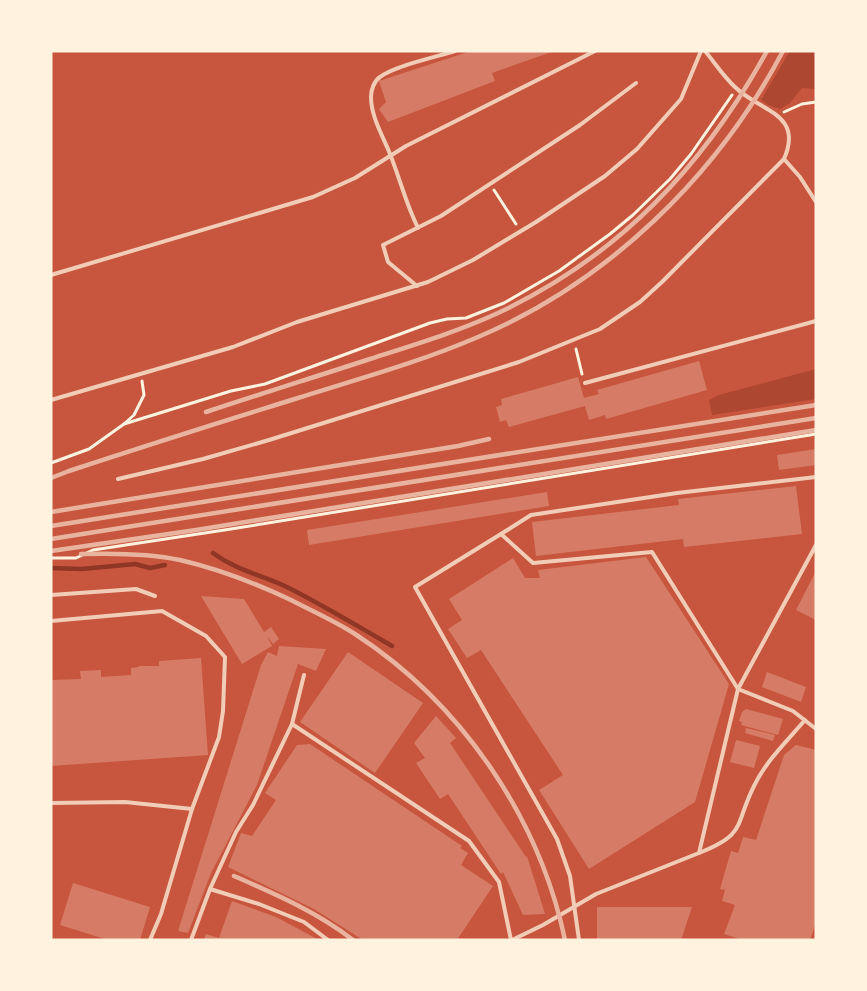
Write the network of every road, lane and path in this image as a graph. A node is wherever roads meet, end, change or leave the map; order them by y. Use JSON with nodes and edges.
{"nodes":[{"id":1,"x":455,"y":51,"type":"edge"},
{"id":2,"x":595,"y":51,"type":"edge"},
{"id":3,"x":703,"y":51,"type":"edge"},
{"id":4,"x":636,"y":83,"type":"dead end"},
{"id":5,"x":735,"y":88,"type":"junction"},
{"id":6,"x":816,"y":102,"type":"edge"},
{"id":7,"x":776,"y":115,"type":"junction"},
{"id":8,"x":391,"y":157,"type":"junction"},
{"id":9,"x":784,"y":159,"type":"junction"},
{"id":10,"x":490,"y":184,"type":"junction"},
{"id":11,"x":816,"y":202,"type":"edge"},
{"id":12,"x":418,"y":228,"type":"junction"},
{"id":13,"x":521,"y":231,"type":"junction"},
{"id":14,"x":51,"y":275,"type":"edge"},
{"id":15,"x":417,"y":286,"type":"junction"},
{"id":16,"x":816,"y":321,"type":"edge"},
{"id":17,"x":573,"y":340,"type":"junction"},
{"id":18,"x":140,"y":374,"type":"junction"},
{"id":19,"x":585,"y":383,"type":"joint"},
{"id":20,"x":51,"y":400,"type":"edge"},
{"id":21,"x":124,"y":424,"type":"junction"},
{"id":22,"x":816,"y":434,"type":"edge"},
{"id":23,"x":51,"y":463,"type":"edge"},
{"id":24,"x":816,"y":477,"type":"edge"},
{"id":25,"x":118,"y":479,"type":"dead end"},
{"id":26,"x":501,"y":534,"type":"junction"},
{"id":27,"x":816,"y":545,"type":"edge"},
{"id":28,"x":51,"y":558,"type":"edge"},
{"id":29,"x":51,"y":595,"type":"edge"},
{"id":30,"x":155,"y":596,"type":"dead end"},
{"id":31,"x":51,"y":621,"type":"edge"},
{"id":32,"x":304,"y":675,"type":"dead end"},
{"id":33,"x":738,"y":689,"type":"junction"},
{"id":34,"x":805,"y":720,"type":"junction"},
{"id":35,"x":292,"y":724,"type":"junction"},
{"id":36,"x":816,"y":729,"type":"edge"},
{"id":37,"x":51,"y":803,"type":"edge"},
{"id":38,"x":192,"y":809,"type":"junction"},
{"id":39,"x":699,"y":853,"type":"junction"},
{"id":40,"x":210,"y":889,"type":"junction"},
{"id":41,"x":576,"y":906,"type":"junction"},
{"id":42,"x":150,"y":940,"type":"edge"},
{"id":43,"x":191,"y":940,"type":"edge"},
{"id":44,"x":328,"y":940,"type":"edge"},
{"id":45,"x":512,"y":940,"type":"edge"},
{"id":46,"x":579,"y":940,"type":"edge"}],
"edges":[{"from":1,"to":8,"type":"lane"},
{"from":2,"to":8,"type":"lane"},
{"from":3,"to":5,"type":"lane"},
{"from":3,"to":13,"type":"lane"},
{"from":4,"to":10,"type":"lane"},
{"from":5,"to":7,"type":"lane"},
{"from":5,"to":21,"type":"path"},
{"from":6,"to":7,"type":"path"},
{"from":7,"to":9,"type":"lane"},
{"from":8,"to":12,"type":"lane"},
{"from":8,"to":14,"type":"lane"},
{"from":9,"to":11,"type":"lane"},
{"from":9,"to":17,"type":"lane"},
{"from":10,"to":12,"type":"lane"},
{"from":10,"to":13,"type":"path"},
{"from":12,"to":15,"type":"lane"},
{"from":13,"to":15,"type":"lane"},
{"from":15,"to":18,"type":"lane"},
{"from":16,"to":19,"type":"lane"},
{"from":17,"to":19,"type":"path"},
{"from":17,"to":25,"type":"lane"},
{"from":18,"to":20,"type":"lane"},
{"from":18,"to":21,"type":"path"},
{"from":21,"to":23,"type":"path"},
{"from":22,"to":28,"type":"path"},
{"from":24,"to":26,"type":"lane"},
{"from":26,"to":33,"type":"lane"},
{"from":26,"to":41,"type":"lane"},
{"from":27,"to":33,"type":"lane"},
{"from":29,"to":30,"type":"lane"},
{"from":31,"to":38,"type":"lane"},
{"from":32,"to":35,"type":"lane"},
{"from":33,"to":34,"type":"lane"},
{"from":33,"to":39,"type":"lane"},
{"from":34,"to":36,"type":"lane"},
{"from":34,"to":39,"type":"lane"},
{"from":35,"to":40,"type":"lane"},
{"from":35,"to":45,"type":"lane"},
{"from":37,"to":38,"type":"lane"},
{"from":38,"to":42,"type":"lane"},
{"from":39,"to":41,"type":"lane"},
{"from":40,"to":43,"type":"lane"},
{"from":40,"to":44,"type":"lane"},
{"from":41,"to":45,"type":"lane"},
{"from":41,"to":46,"type":"lane"}]}
